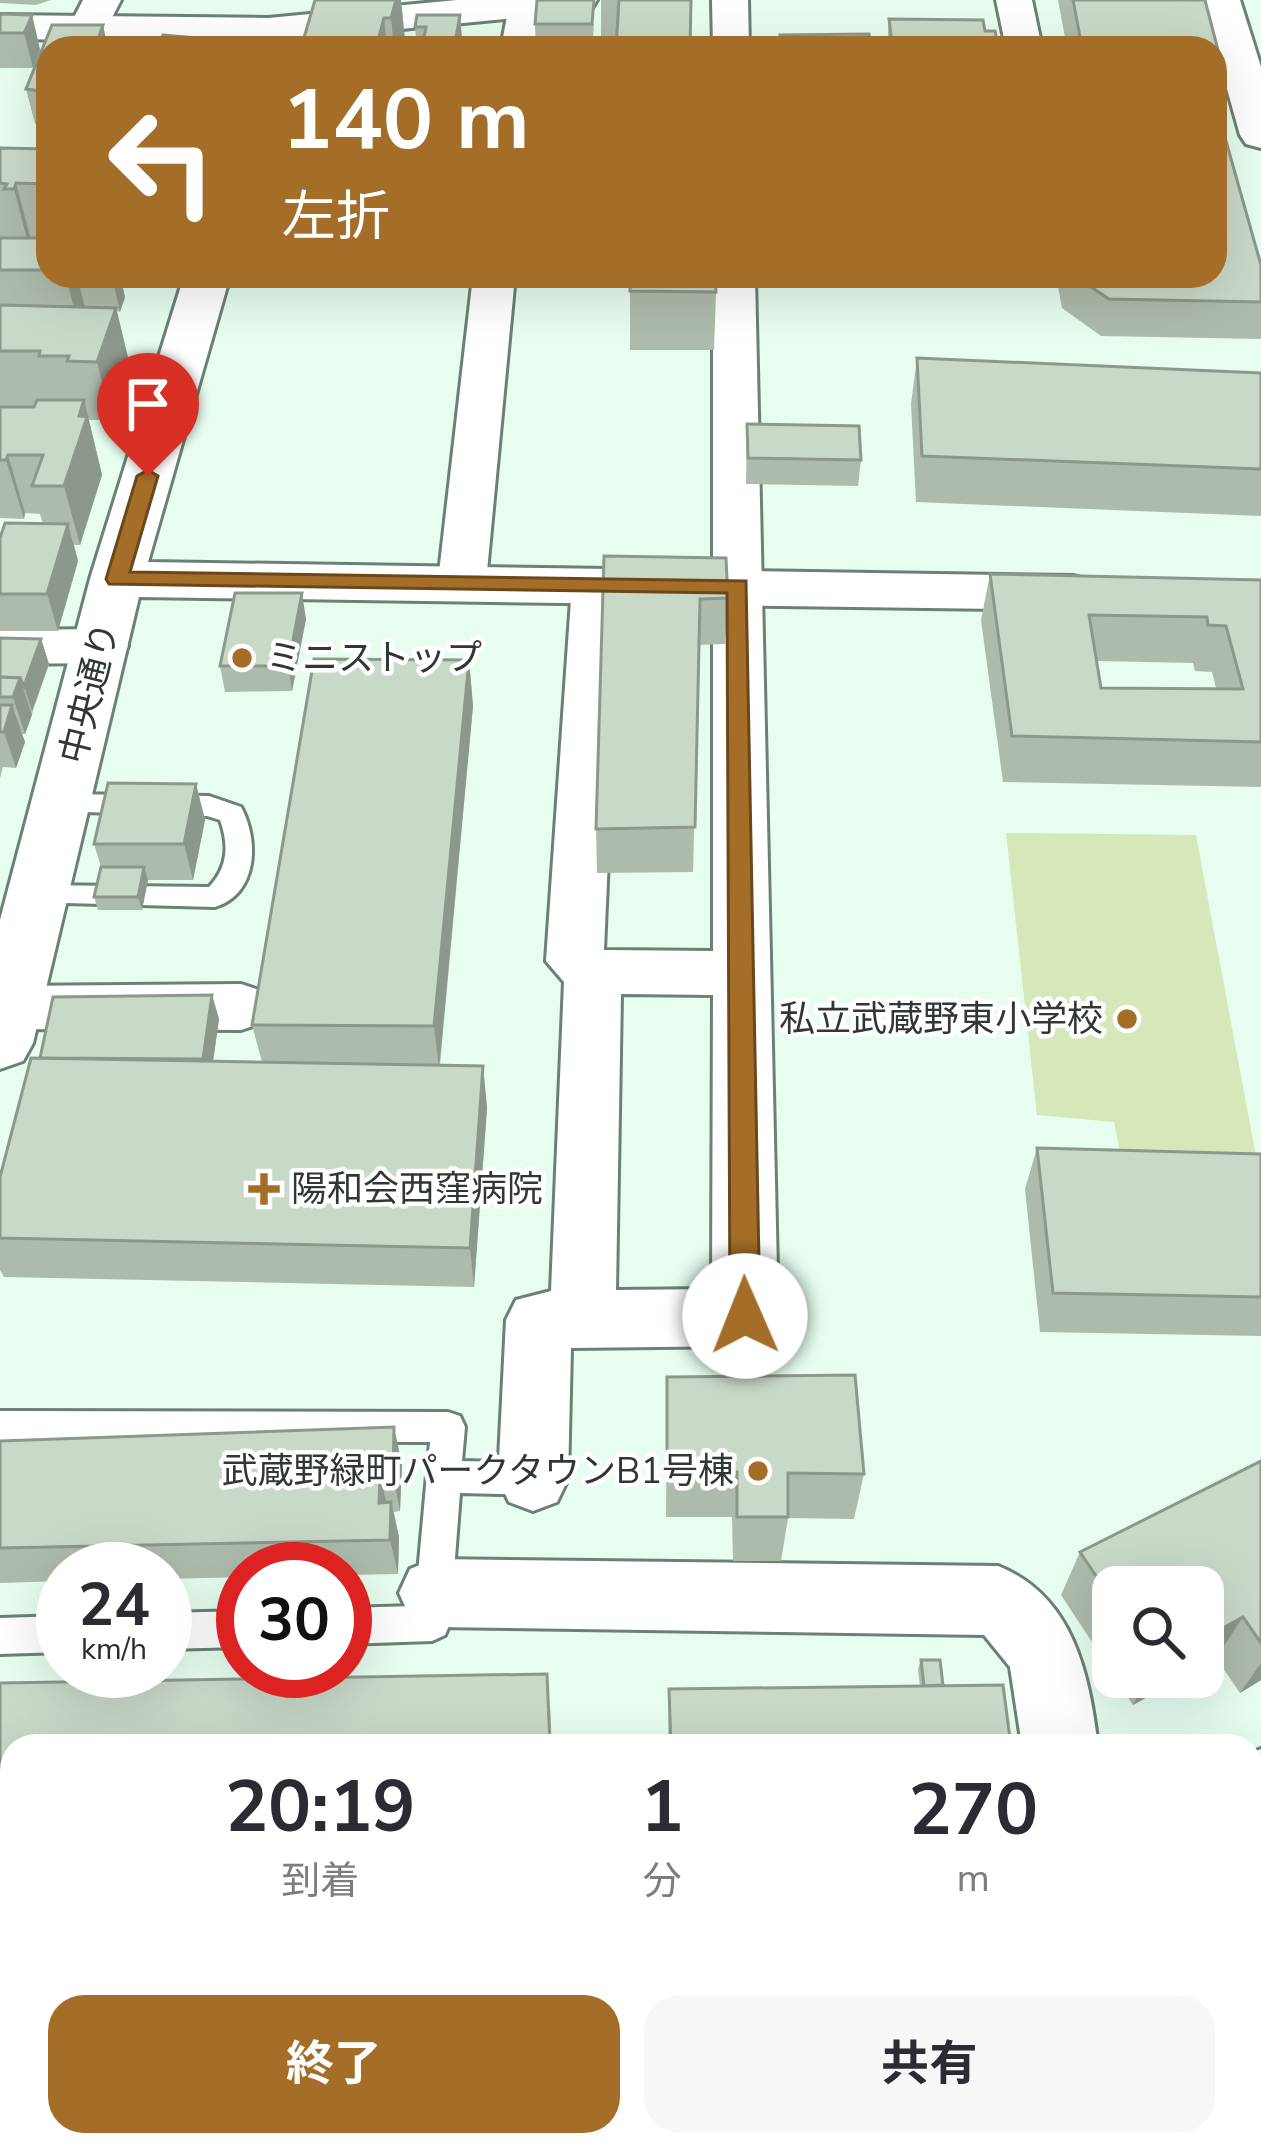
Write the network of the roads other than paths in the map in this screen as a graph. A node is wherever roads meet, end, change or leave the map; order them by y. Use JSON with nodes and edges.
{"nodes":[{"id":1,"x":578,"y":0,"type":"edge"},
{"id":2,"x":730,"y":0,"type":"edge"},
{"id":3,"x":1014,"y":0,"type":"edge"},
{"id":4,"x":1222,"y":0,"type":"edge"},
{"id":5,"x":524,"y":5,"type":"junction"},
{"id":6,"x":95,"y":15,"type":"edge"},
{"id":7,"x":0,"y":27,"type":"edge"},
{"id":8,"x":246,"y":36,"type":"edge"},
{"id":9,"x":291,"y":36,"type":"edge"},
{"id":10,"x":520,"y":36,"type":"edge"},
{"id":11,"x":731,"y":36,"type":"edge"},
{"id":12,"x":1022,"y":36,"type":"edge"},
{"id":13,"x":1261,"y":135,"type":"edge"},
{"id":14,"x":203,"y":288,"type":"edge"},
{"id":15,"x":493,"y":288,"type":"edge"},
{"id":16,"x":734,"y":288,"type":"edge"},
{"id":17,"x":117,"y":579,"type":"junction"},
{"id":18,"x":462,"y":582,"type":"junction"},
{"id":19,"x":596,"y":585,"type":"junction"},
{"id":20,"x":738,"y":586,"type":"junction"},
{"id":21,"x":1134,"y":594,"type":"edge"},
{"id":22,"x":103,"y":646,"type":"junction"},
{"id":23,"x":0,"y":647,"type":"edge"},
{"id":24,"x":63,"y":804,"type":"junction"},
{"id":25,"x":38,"y":895,"type":"junction"},
{"id":26,"x":593,"y":972,"type":"junction"},
{"id":27,"x":740,"y":973,"type":"junction"},
{"id":28,"x":241,"y":1007,"type":"dead end"},
{"id":29,"x":4,"y":1026,"type":"edge"},
{"id":30,"x":583,"y":1316,"type":"junction"},
{"id":31,"x":0,"y":1426,"type":"edge"},
{"id":32,"x":445,"y":1477,"type":"junction"},
{"id":33,"x":533,"y":1479,"type":"joint"},
{"id":34,"x":435,"y":1592,"type":"junction"},
{"id":35,"x":372,"y":1624,"type":"edge"},
{"id":36,"x":36,"y":1635,"type":"edge"},
{"id":37,"x":0,"y":1636,"type":"edge"},
{"id":38,"x":1058,"y":1734,"type":"edge"}],
"edges":[{"from":1,"to":5,"type":"street"},
{"from":2,"to":11,"type":"street"},
{"from":3,"to":12,"type":"street"},
{"from":4,"to":13,"type":"street"},
{"from":5,"to":9,"type":"street"},
{"from":5,"to":10,"type":"street"},
{"from":6,"to":7,"type":"street"},
{"from":6,"to":8,"type":"street"},
{"from":14,"to":17,"type":"street","name":"中央通り"},
{"from":15,"to":18,"type":"street"},
{"from":16,"to":20,"type":"street"},
{"from":17,"to":18,"type":"street"},
{"from":17,"to":22,"type":"street","name":"中央通り"},
{"from":18,"to":19,"type":"street"},
{"from":19,"to":20,"type":"street"},
{"from":19,"to":26,"type":"street"},
{"from":20,"to":21,"type":"street"},
{"from":20,"to":27,"type":"street"},
{"from":22,"to":23,"type":"street"},
{"from":22,"to":24,"type":"street","name":"中央通り"},
{"from":24,"to":25,"type":"street","name":"中央通り"},
{"from":24,"to":25,"type":"lane"},
{"from":25,"to":29,"type":"street","name":"中央通り"},
{"from":26,"to":27,"type":"street"},
{"from":26,"to":30,"type":"street"},
{"from":27,"to":30,"type":"street"},
{"from":28,"to":29,"type":"street"},
{"from":30,"to":33,"type":"street"},
{"from":31,"to":32,"type":"lane"},
{"from":32,"to":33,"type":"lane"},
{"from":32,"to":34,"type":"lane"},
{"from":34,"to":35,"type":"lane"},
{"from":34,"to":38,"type":"street"},
{"from":36,"to":37,"type":"lane"}]}
